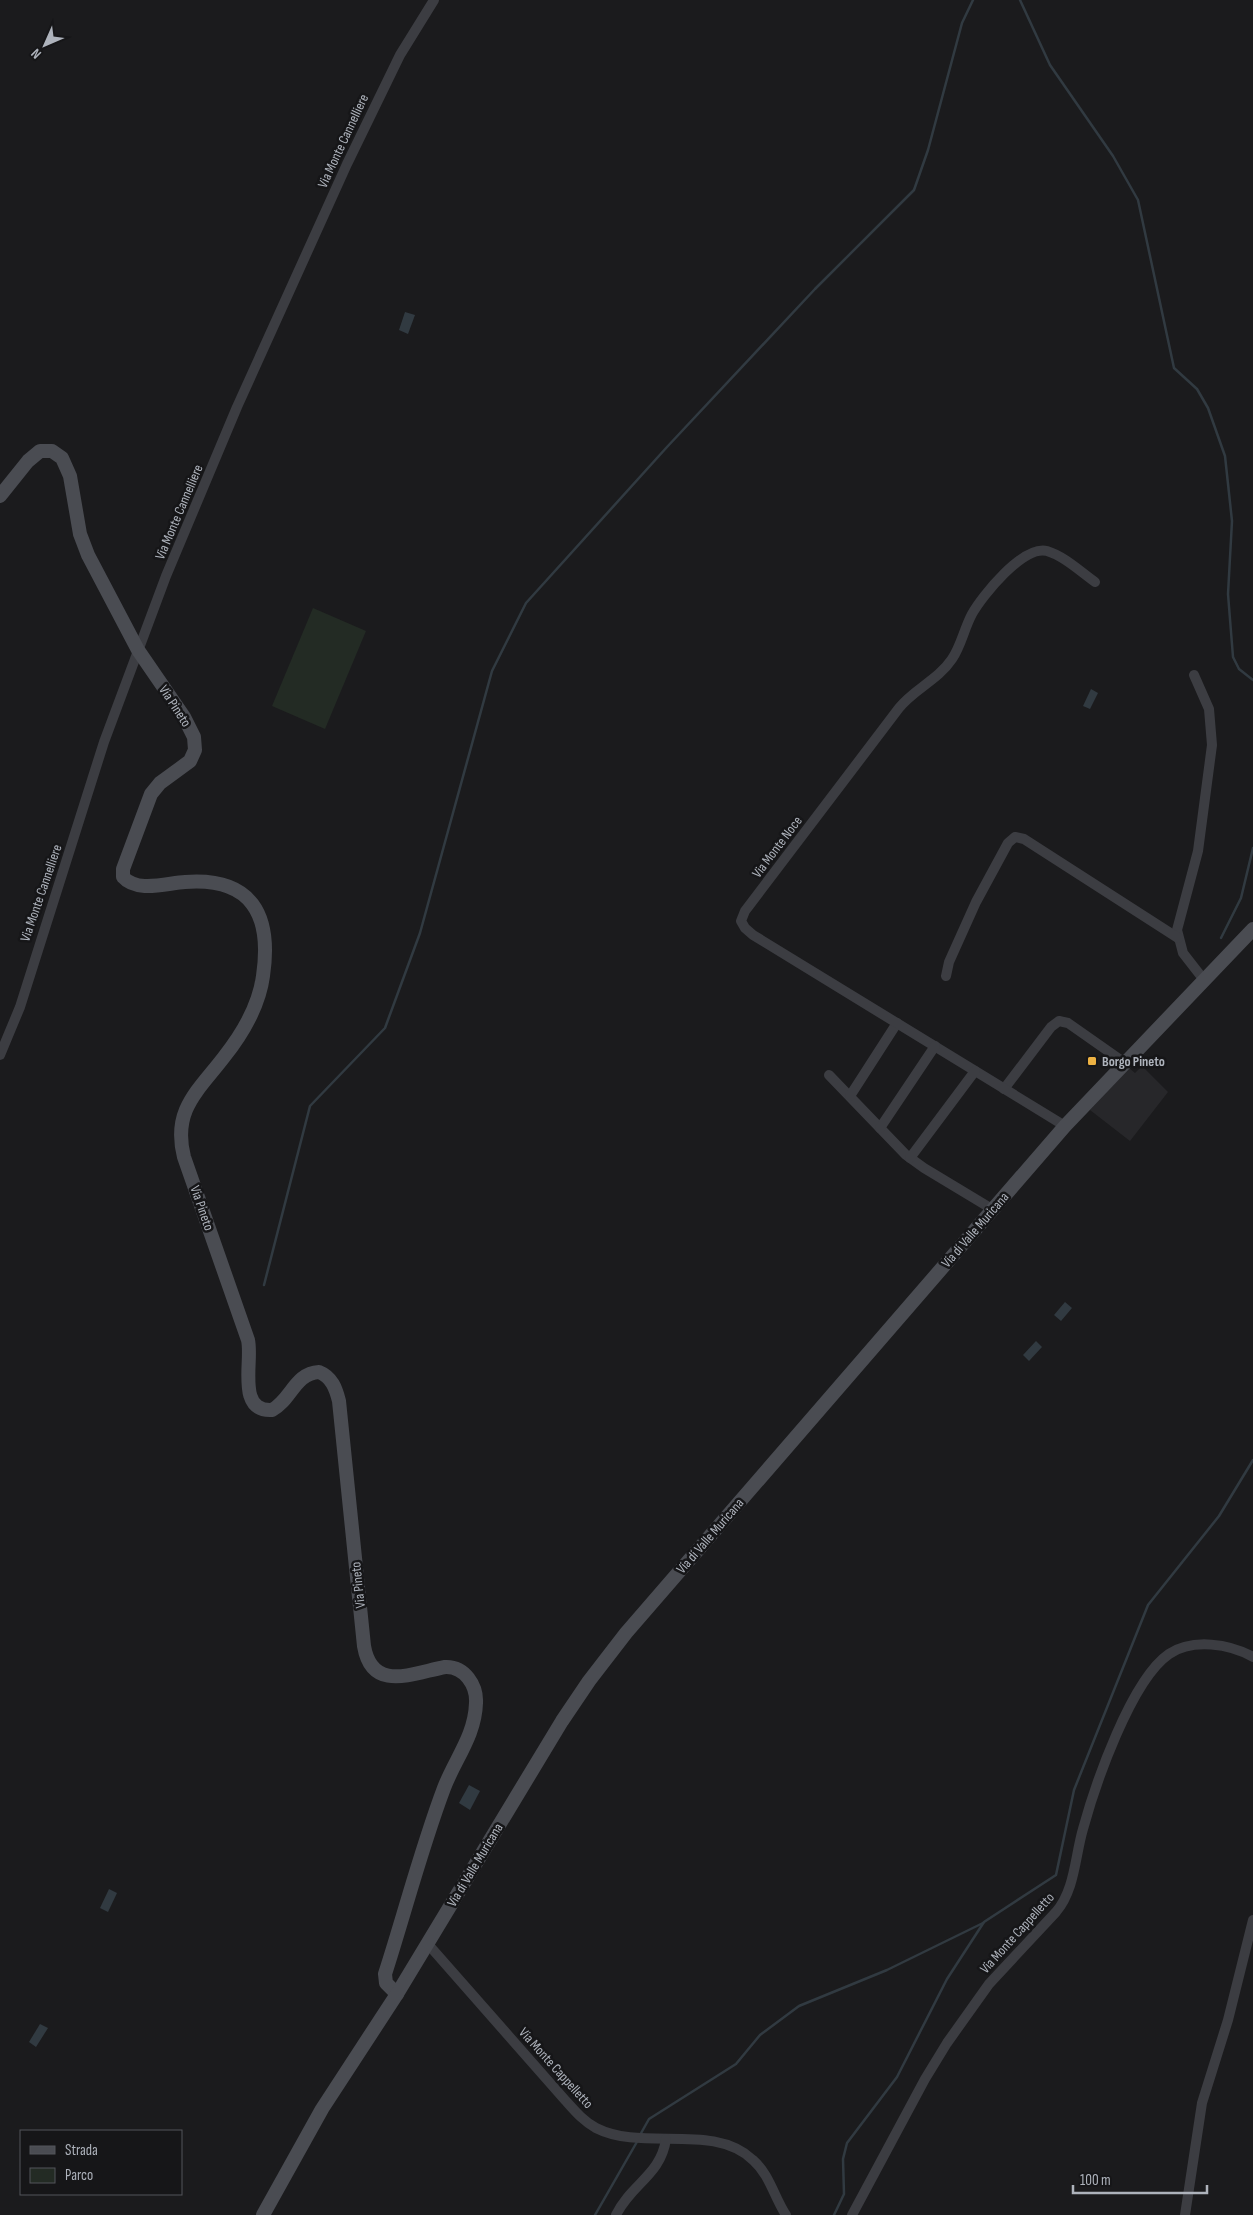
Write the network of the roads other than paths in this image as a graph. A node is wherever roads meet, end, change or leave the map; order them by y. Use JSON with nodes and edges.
{"nodes":[{"id":1,"x":434,"y":0,"type":"edge"},
{"id":2,"x":0,"y":496,"type":"edge"},
{"id":3,"x":1095,"y":582,"type":"dead end"},
{"id":4,"x":138,"y":650,"type":"junction"},
{"id":5,"x":1194,"y":675,"type":"dead end"},
{"id":6,"x":1253,"y":930,"type":"edge"},
{"id":7,"x":1178,"y":938,"type":"junction"},
{"id":8,"x":946,"y":976,"type":"dead end"},
{"id":9,"x":1204,"y":980,"type":"junction"},
{"id":10,"x":897,"y":1023,"type":"junction"},
{"id":11,"x":935,"y":1046,"type":"junction"},
{"id":12,"x":0,"y":1055,"type":"edge"},
{"id":13,"x":1125,"y":1063,"type":"junction"},
{"id":14,"x":975,"y":1071,"type":"junction"},
{"id":15,"x":830,"y":1074,"type":"dead end"},
{"id":16,"x":1004,"y":1089,"type":"junction"},
{"id":17,"x":850,"y":1096,"type":"junction"},
{"id":18,"x":1065,"y":1126,"type":"junction"},
{"id":19,"x":880,"y":1128,"type":"junction"},
{"id":20,"x":910,"y":1158,"type":"junction"},
{"id":21,"x":992,"y":1209,"type":"junction"},
{"id":22,"x":1253,"y":1657,"type":"edge"},
{"id":23,"x":1253,"y":1920,"type":"edge"},
{"id":24,"x":427,"y":1943,"type":"junction"},
{"id":25,"x":397,"y":1994,"type":"junction"},
{"id":26,"x":666,"y":2139,"type":"junction"},
{"id":27,"x":263,"y":2215,"type":"edge"},
{"id":28,"x":616,"y":2215,"type":"edge"},
{"id":29,"x":786,"y":2215,"type":"edge"},
{"id":30,"x":852,"y":2215,"type":"edge"},
{"id":31,"x":1185,"y":2215,"type":"edge"}],
"edges":[{"from":1,"to":4,"type":"street","name":"Via Monte Cannelliere"},
{"from":2,"to":4,"type":"street","name":"Via Pineto"},
{"from":3,"to":10,"type":"street","name":"Via Monte Noce"},
{"from":4,"to":12,"type":"street","name":"Via Monte Cannelliere"},
{"from":4,"to":25,"type":"street","name":"Via Pineto"},
{"from":5,"to":7,"type":"street"},
{"from":6,"to":9,"type":"street","name":"Via di Valle Muricana"},
{"from":7,"to":8,"type":"street"},
{"from":7,"to":9,"type":"street"},
{"from":9,"to":13,"type":"street","name":"Via di Valle Muricana"},
{"from":10,"to":11,"type":"street","name":"Via Monte Noce"},
{"from":10,"to":17,"type":"street"},
{"from":11,"to":14,"type":"street","name":"Via Monte Noce"},
{"from":11,"to":19,"type":"street"},
{"from":13,"to":16,"type":"street"},
{"from":13,"to":18,"type":"street","name":"Via di Valle Muricana"},
{"from":14,"to":16,"type":"street","name":"Via Monte Noce"},
{"from":14,"to":20,"type":"street"},
{"from":15,"to":17,"type":"street"},
{"from":16,"to":18,"type":"street","name":"Via Monte Noce"},
{"from":17,"to":19,"type":"street"},
{"from":18,"to":21,"type":"street","name":"Via di Valle Muricana"},
{"from":19,"to":20,"type":"street"},
{"from":20,"to":21,"type":"street"},
{"from":21,"to":24,"type":"street","name":"Via di Valle Muricana"},
{"from":22,"to":30,"type":"street","name":"Via Monte Cappelletto"},
{"from":23,"to":31,"type":"street"},
{"from":24,"to":25,"type":"street","name":"Via di Valle Muricana"},
{"from":24,"to":26,"type":"street","name":"Via Monte Cappelletto"},
{"from":25,"to":27,"type":"street","name":"Via di Valle Muricana"},
{"from":26,"to":28,"type":"street"},
{"from":26,"to":29,"type":"street","name":"Via Monte Cappelletto"}]}
